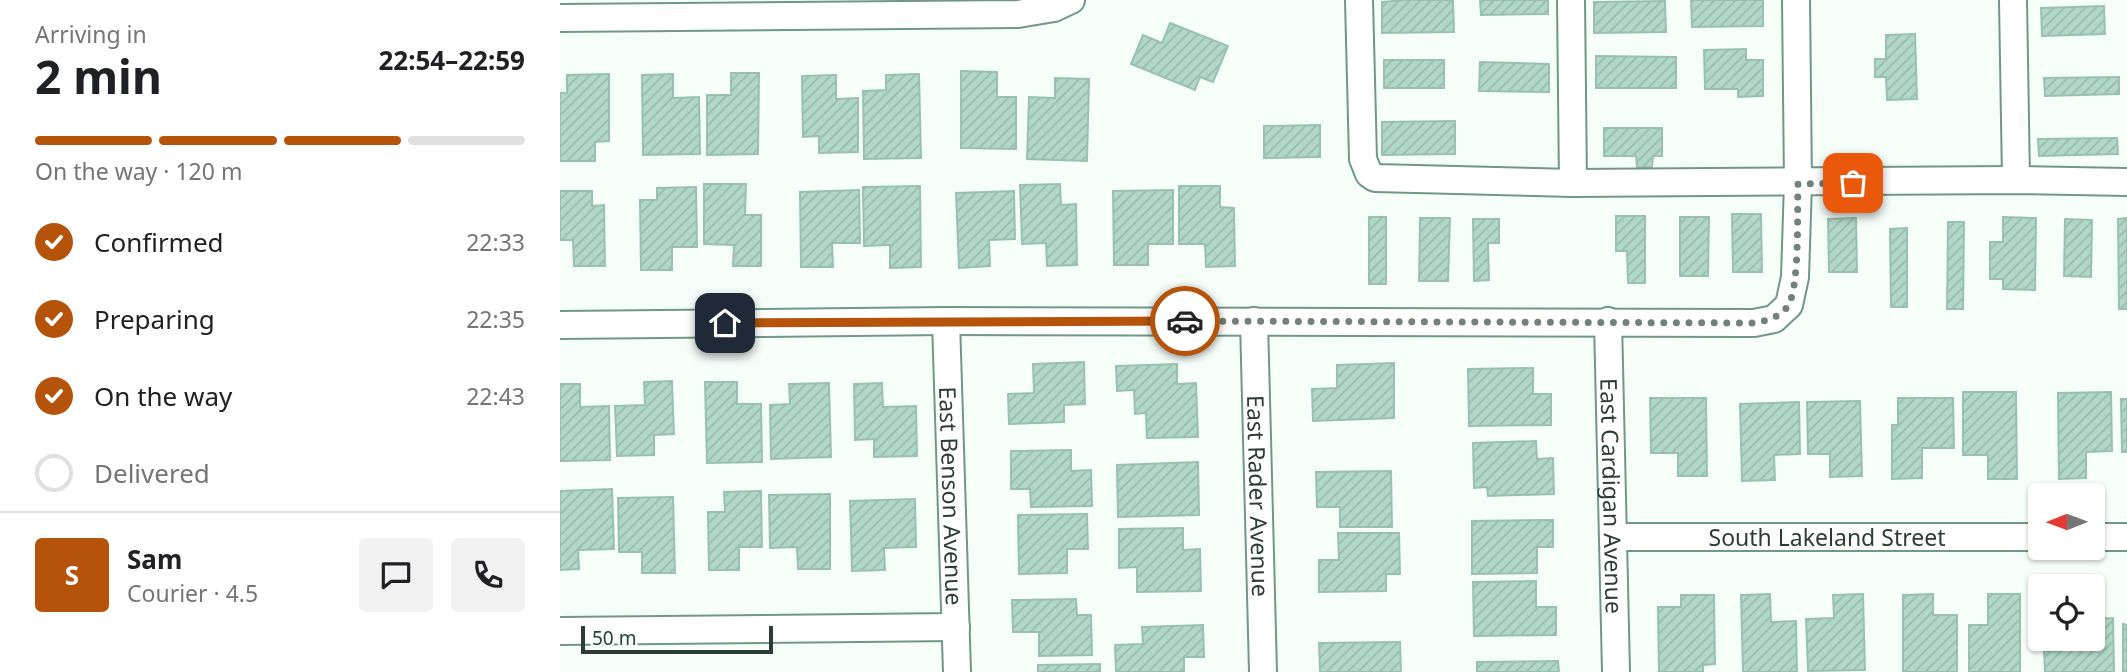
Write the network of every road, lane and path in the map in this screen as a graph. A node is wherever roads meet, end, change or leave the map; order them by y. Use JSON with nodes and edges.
{"nodes":[{"id":1,"x":1071,"y":0,"type":"edge"},
{"id":2,"x":1359,"y":0,"type":"edge"},
{"id":3,"x":1571,"y":0,"type":"edge"},
{"id":4,"x":1796,"y":0,"type":"edge"},
{"id":5,"x":2013,"y":0,"type":"edge"},
{"id":6,"x":560,"y":18,"type":"edge"},
{"id":7,"x":2015,"y":180,"type":"junction"},
{"id":8,"x":2127,"y":182,"type":"edge"},
{"id":9,"x":1573,"y":183,"type":"junction"},
{"id":10,"x":1798,"y":184,"type":"junction"},
{"id":11,"x":946,"y":321,"type":"junction"},
{"id":12,"x":1254,"y":321,"type":"junction"},
{"id":13,"x":1608,"y":321,"type":"junction"},
{"id":14,"x":560,"y":325,"type":"edge"},
{"id":15,"x":1613,"y":537,"type":"junction"},
{"id":16,"x":2028,"y":537,"type":"edge"},
{"id":17,"x":2105,"y":537,"type":"edge"},
{"id":18,"x":2127,"y":537,"type":"edge"},
{"id":19,"x":956,"y":628,"type":"junction"},
{"id":20,"x":560,"y":631,"type":"edge"},
{"id":21,"x":957,"y":672,"type":"edge"},
{"id":22,"x":1263,"y":672,"type":"edge"},
{"id":23,"x":1616,"y":672,"type":"edge"}],
"edges":[{"from":1,"to":6,"type":"street"},
{"from":2,"to":9,"type":"street"},
{"from":3,"to":9,"type":"street"},
{"from":4,"to":10,"type":"street"},
{"from":5,"to":7,"type":"street"},
{"from":7,"to":8,"type":"street"},
{"from":7,"to":10,"type":"street"},
{"from":9,"to":10,"type":"street"},
{"from":10,"to":13,"type":"street"},
{"from":11,"to":12,"type":"street"},
{"from":11,"to":14,"type":"street"},
{"from":11,"to":19,"type":"street","name":"East Benson Avenue"},
{"from":12,"to":13,"type":"street"},
{"from":12,"to":22,"type":"street","name":"East Rader Avenue"},
{"from":13,"to":15,"type":"street","name":"East Cardigan Avenue"},
{"from":15,"to":16,"type":"street","name":"South Lakeland Street"},
{"from":15,"to":23,"type":"street","name":"East Cardigan Avenue"},
{"from":17,"to":18,"type":"street"},
{"from":19,"to":20,"type":"street"},
{"from":19,"to":21,"type":"street","name":"East Benson Avenue"}]}
